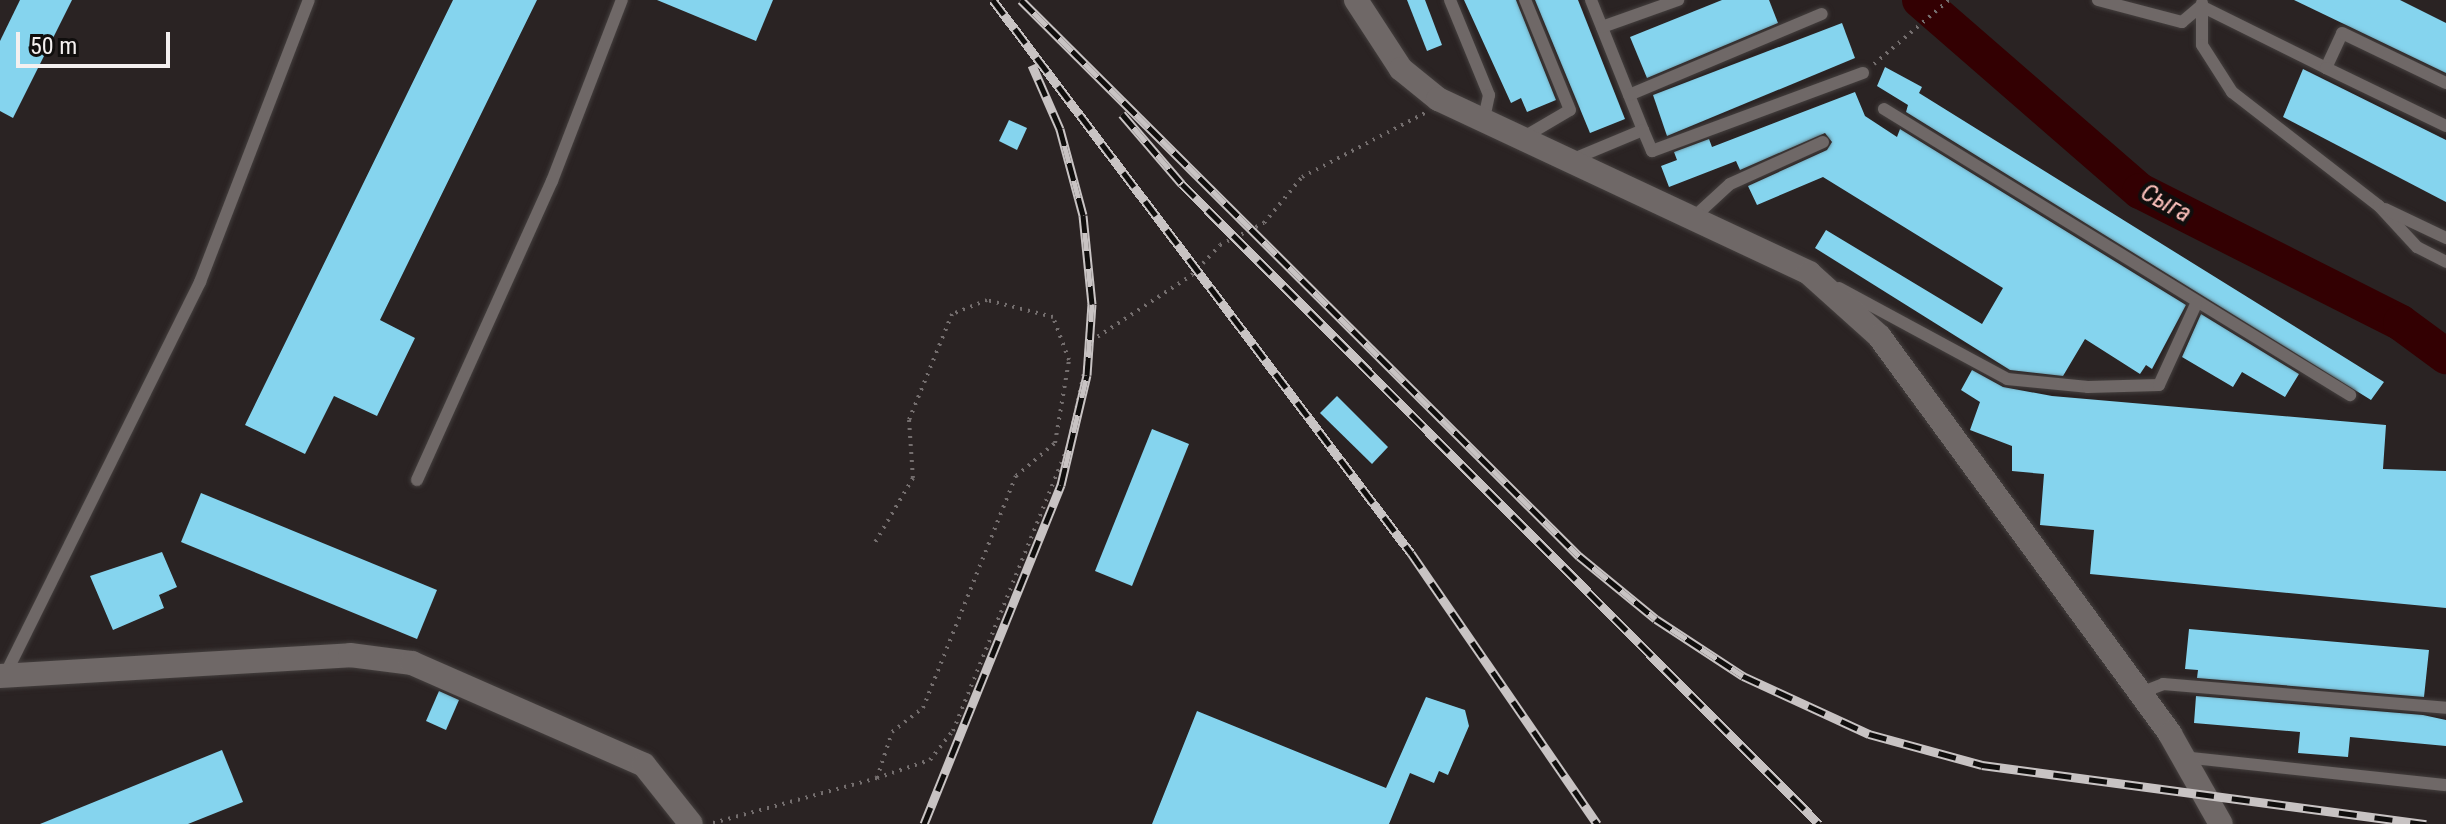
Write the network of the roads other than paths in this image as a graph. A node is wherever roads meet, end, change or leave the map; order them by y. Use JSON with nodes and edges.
{"nodes":[{"id":1,"x":309,"y":0,"type":"edge"},
{"id":2,"x":622,"y":0,"type":"edge"},
{"id":3,"x":1356,"y":0,"type":"edge"},
{"id":4,"x":1450,"y":0,"type":"edge"},
{"id":5,"x":1525,"y":0,"type":"edge"},
{"id":6,"x":1591,"y":0,"type":"edge"},
{"id":7,"x":1678,"y":0,"type":"edge"},
{"id":8,"x":2098,"y":0,"type":"edge"},
{"id":9,"x":2202,"y":3,"type":"edge"},
{"id":10,"x":1822,"y":14,"type":"dead end"},
{"id":11,"x":1602,"y":27,"type":"junction"},
{"id":12,"x":2326,"y":68,"type":"junction"},
{"id":13,"x":1863,"y":73,"type":"road end"},
{"id":14,"x":2446,"y":83,"type":"edge"},
{"id":15,"x":1629,"y":95,"type":"junction"},
{"id":16,"x":1884,"y":109,"type":"dead end"},
{"id":17,"x":1484,"y":118,"type":"junction"},
{"id":18,"x":2446,"y":126,"type":"edge"},
{"id":19,"x":1643,"y":130,"type":"junction"},
{"id":20,"x":1524,"y":137,"type":"junction"},
{"id":21,"x":1823,"y":142,"type":"dead end"},
{"id":22,"x":1571,"y":160,"type":"junction"},
{"id":23,"x":2379,"y":206,"type":"junction"},
{"id":24,"x":1693,"y":218,"type":"junction"},
{"id":25,"x":2446,"y":238,"type":"edge"},
{"id":26,"x":2446,"y":262,"type":"edge"},
{"id":27,"x":1809,"y":273,"type":"junction"},
{"id":28,"x":2196,"y":304,"type":"junction"},
{"id":29,"x":2350,"y":395,"type":"dead end"},
{"id":30,"x":417,"y":480,"type":"dead end"},
{"id":31,"x":2,"y":676,"type":"edge"},
{"id":32,"x":2140,"y":693,"type":"junction"},
{"id":33,"x":2446,"y":708,"type":"edge"},
{"id":34,"x":2180,"y":757,"type":"junction"},
{"id":35,"x":2446,"y":785,"type":"edge"},
{"id":36,"x":691,"y":824,"type":"edge"},
{"id":37,"x":2221,"y":824,"type":"edge"}],
"edges":[{"from":1,"to":31,"type":"lane"},
{"from":2,"to":30,"type":"lane"},
{"from":3,"to":17,"type":"street"},
{"from":4,"to":17,"type":"lane"},
{"from":5,"to":20,"type":"lane"},
{"from":6,"to":11,"type":"lane"},
{"from":7,"to":11,"type":"lane"},
{"from":8,"to":9,"type":"lane"},
{"from":9,"to":12,"type":"lane"},
{"from":9,"to":23,"type":"lane"},
{"from":10,"to":15,"type":"lane"},
{"from":11,"to":15,"type":"lane"},
{"from":12,"to":14,"type":"lane"},
{"from":12,"to":18,"type":"lane"},
{"from":13,"to":19,"type":"lane"},
{"from":15,"to":19,"type":"lane"},
{"from":16,"to":28,"type":"lane"},
{"from":17,"to":20,"type":"street"},
{"from":19,"to":22,"type":"lane"},
{"from":20,"to":22,"type":"street"},
{"from":21,"to":24,"type":"lane"},
{"from":22,"to":24,"type":"street"},
{"from":23,"to":25,"type":"lane"},
{"from":23,"to":26,"type":"lane"},
{"from":24,"to":27,"type":"street"},
{"from":27,"to":28,"type":"lane"},
{"from":27,"to":32,"type":"street"},
{"from":28,"to":29,"type":"lane"},
{"from":31,"to":36,"type":"street"},
{"from":32,"to":33,"type":"lane"},
{"from":32,"to":34,"type":"street"},
{"from":34,"to":35,"type":"lane"},
{"from":34,"to":37,"type":"street"}]}
